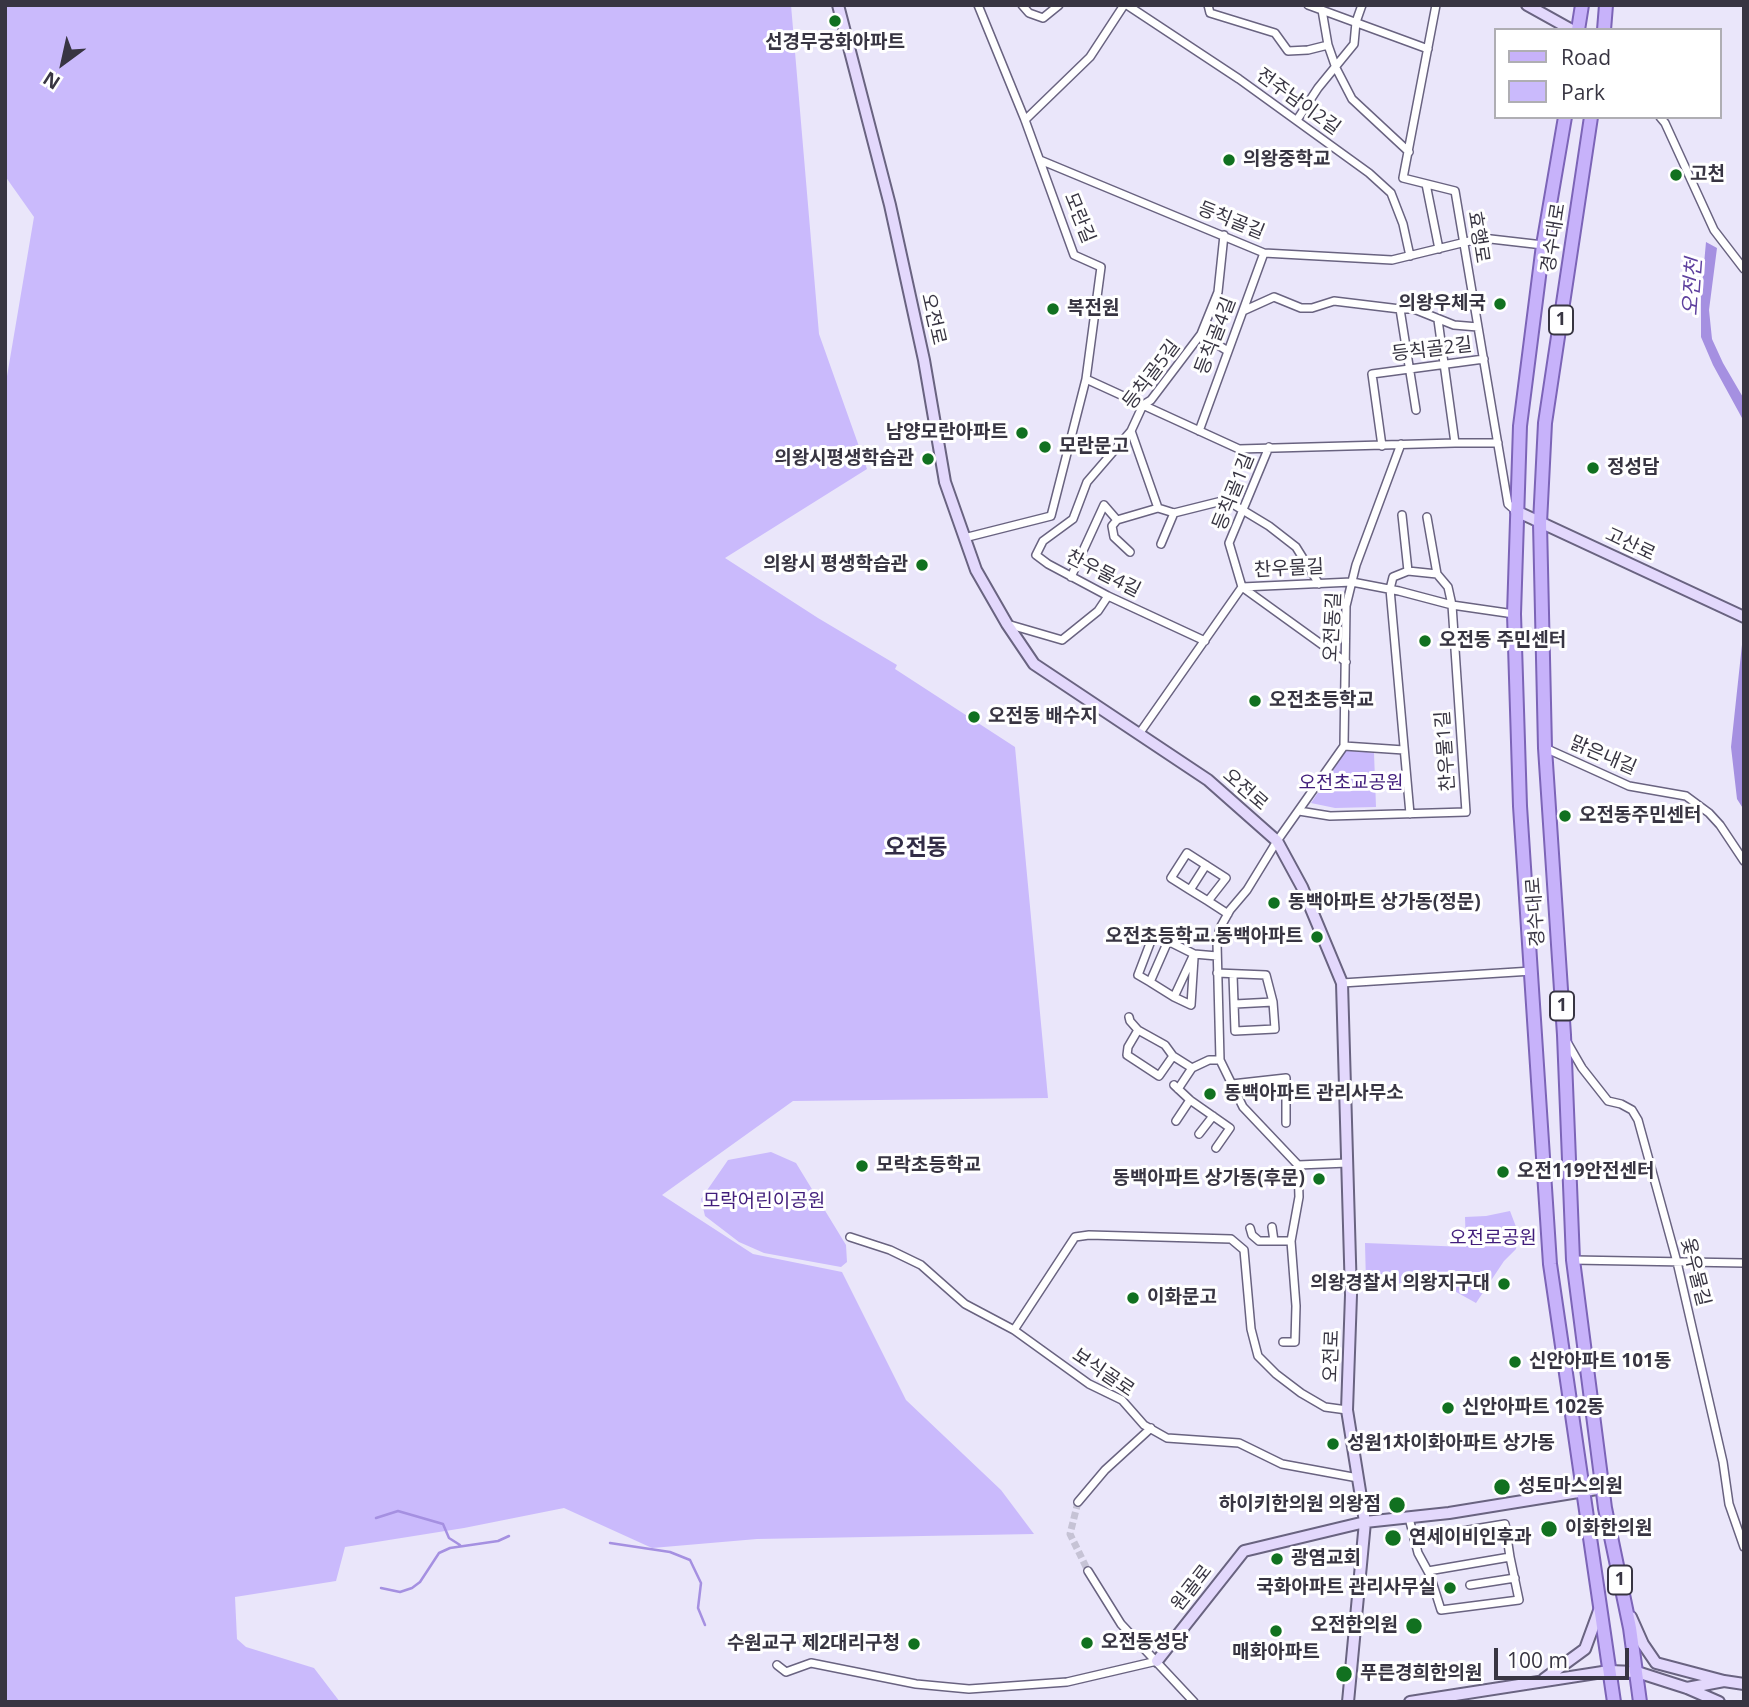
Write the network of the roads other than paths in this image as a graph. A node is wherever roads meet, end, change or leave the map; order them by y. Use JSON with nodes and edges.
{"nodes":[{"id":1,"x":838,"y":5,"type":"edge"},
{"id":2,"x":978,"y":5,"type":"edge"},
{"id":3,"x":1022,"y":5,"type":"edge"},
{"id":4,"x":1059,"y":5,"type":"edge"},
{"id":5,"x":1125,"y":5,"type":"edge"},
{"id":6,"x":1208,"y":5,"type":"edge"},
{"id":7,"x":1308,"y":5,"type":"edge"},
{"id":8,"x":1362,"y":5,"type":"edge"},
{"id":9,"x":1436,"y":5,"type":"edge"},
{"id":10,"x":1527,"y":5,"type":"edge"},
{"id":11,"x":1581,"y":5,"type":"edge"},
{"id":12,"x":1606,"y":5,"type":"edge"},
{"id":13,"x":1322,"y":10,"type":"junction"},
{"id":14,"x":1356,"y":22,"type":"junction"},
{"id":15,"x":1568,"y":28,"type":"edge"},
{"id":16,"x":1578,"y":28,"type":"edge"},
{"id":17,"x":1604,"y":28,"type":"edge"},
{"id":18,"x":1328,"y":45,"type":"junction"},
{"id":19,"x":1428,"y":48,"type":"junction"},
{"id":20,"x":1336,"y":68,"type":"junction"},
{"id":21,"x":1565,"y":119,"type":"edge"},
{"id":22,"x":1591,"y":119,"type":"edge"},
{"id":23,"x":1662,"y":119,"type":"edge"},
{"id":24,"x":1025,"y":120,"type":"junction"},
{"id":25,"x":1297,"y":120,"type":"junction"},
{"id":26,"x":1409,"y":152,"type":"junction"},
{"id":27,"x":1040,"y":160,"type":"junction"},
{"id":28,"x":1426,"y":184,"type":"junction"},
{"id":29,"x":1224,"y":235,"type":"junction"},
{"id":30,"x":1463,"y":243,"type":"junction"},
{"id":31,"x":1543,"y":245,"type":"junction"},
{"id":32,"x":1439,"y":249,"type":"junction"},
{"id":33,"x":1264,"y":253,"type":"junction"},
{"id":34,"x":1410,"y":256,"type":"junction"},
{"id":35,"x":1744,"y":269,"type":"edge"},
{"id":36,"x":1400,"y":309,"type":"junction"},
{"id":37,"x":1244,"y":311,"type":"junction"},
{"id":38,"x":1438,"y":320,"type":"junction"},
{"id":39,"x":1478,"y":327,"type":"junction"},
{"id":40,"x":1201,"y":334,"type":"junction"},
{"id":41,"x":1226,"y":350,"type":"junction"},
{"id":42,"x":1484,"y":359,"type":"junction"},
{"id":43,"x":1444,"y":363,"type":"junction"},
{"id":44,"x":1410,"y":368,"type":"junction"},
{"id":45,"x":1086,"y":379,"type":"junction"},
{"id":46,"x":1143,"y":405,"type":"junction"},
{"id":47,"x":1416,"y":410,"type":"dead end"},
{"id":48,"x":1199,"y":430,"type":"junction"},
{"id":49,"x":1130,"y":431,"type":"junction"},
{"id":50,"x":1241,"y":440,"type":"dead end"},
{"id":51,"x":1455,"y":443,"type":"junction"},
{"id":52,"x":1499,"y":443,"type":"junction"},
{"id":53,"x":1401,"y":444,"type":"junction"},
{"id":54,"x":1382,"y":446,"type":"junction"},
{"id":55,"x":1269,"y":447,"type":"junction"},
{"id":56,"x":1239,"y":449,"type":"junction"},
{"id":57,"x":1158,"y":508,"type":"junction"},
{"id":58,"x":1243,"y":510,"type":"junction"},
{"id":59,"x":1516,"y":510,"type":"junction"},
{"id":60,"x":1174,"y":513,"type":"junction"},
{"id":61,"x":1402,"y":515,"type":"dead end"},
{"id":62,"x":1427,"y":517,"type":"dead end"},
{"id":63,"x":1073,"y":519,"type":"joint"},
{"id":64,"x":1117,"y":520,"type":"junction"},
{"id":65,"x":1540,"y":523,"type":"junction"},
{"id":66,"x":964,"y":538,"type":"junction"},
{"id":67,"x":1161,"y":544,"type":"dead end"},
{"id":68,"x":1130,"y":552,"type":"dead end"},
{"id":69,"x":1408,"y":571,"type":"junction"},
{"id":70,"x":1437,"y":574,"type":"junction"},
{"id":71,"x":1071,"y":577,"type":"junction"},
{"id":72,"x":1352,"y":582,"type":"junction"},
{"id":73,"x":1319,"y":584,"type":"junction"},
{"id":74,"x":1242,"y":587,"type":"junction"},
{"id":75,"x":1390,"y":589,"type":"junction"},
{"id":76,"x":1108,"y":596,"type":"junction"},
{"id":77,"x":1452,"y":605,"type":"junction"},
{"id":78,"x":1514,"y":614,"type":"junction"},
{"id":79,"x":1744,"y":617,"type":"edge"},
{"id":80,"x":1007,"y":624,"type":"junction"},
{"id":81,"x":1205,"y":641,"type":"junction"},
{"id":82,"x":1346,"y":662,"type":"junction"},
{"id":83,"x":1139,"y":734,"type":"junction"},
{"id":84,"x":1344,"y":746,"type":"junction"},
{"id":85,"x":1545,"y":748,"type":"junction"},
{"id":86,"x":1404,"y":750,"type":"junction"},
{"id":87,"x":1299,"y":811,"type":"junction"},
{"id":88,"x":1410,"y":814,"type":"junction"},
{"id":89,"x":1277,"y":841,"type":"junction"},
{"id":90,"x":1744,"y":861,"type":"edge"},
{"id":91,"x":1206,"y":865,"type":"junction"},
{"id":92,"x":1190,"y":890,"type":"junction"},
{"id":93,"x":1208,"y":901,"type":"junction"},
{"id":94,"x":1228,"y":914,"type":"junction"},
{"id":95,"x":1168,"y":941,"type":"junction"},
{"id":96,"x":1194,"y":954,"type":"junction"},
{"id":97,"x":1217,"y":956,"type":"junction"},
{"id":98,"x":1531,"y":971,"type":"junction"},
{"id":99,"x":1217,"y":974,"type":"junction"},
{"id":100,"x":1233,"y":975,"type":"junction"},
{"id":101,"x":1150,"y":982,"type":"junction"},
{"id":102,"x":1342,"y":983,"type":"junction"},
{"id":103,"x":1174,"y":997,"type":"junction"},
{"id":104,"x":1273,"y":1002,"type":"junction"},
{"id":105,"x":1235,"y":1004,"type":"junction"},
{"id":106,"x":1129,"y":1017,"type":"dead end"},
{"id":107,"x":1138,"y":1030,"type":"junction"},
{"id":108,"x":1564,"y":1035,"type":"junction"},
{"id":109,"x":1173,"y":1056,"type":"junction"},
{"id":110,"x":1220,"y":1060,"type":"junction"},
{"id":111,"x":1192,"y":1068,"type":"junction"},
{"id":112,"x":1232,"y":1084,"type":"junction"},
{"id":113,"x":1189,"y":1100,"type":"junction"},
{"id":114,"x":1213,"y":1116,"type":"junction"},
{"id":115,"x":1177,"y":1121,"type":"dead end"},
{"id":116,"x":1286,"y":1123,"type":"dead end"},
{"id":117,"x":1199,"y":1134,"type":"dead end"},
{"id":118,"x":1216,"y":1149,"type":"dead end"},
{"id":119,"x":1348,"y":1163,"type":"junction"},
{"id":120,"x":1298,"y":1165,"type":"junction"},
{"id":121,"x":1272,"y":1227,"type":"dead end"},
{"id":122,"x":1250,"y":1228,"type":"dead end"},
{"id":123,"x":850,"y":1237,"type":"dead end"},
{"id":124,"x":1274,"y":1241,"type":"junction"},
{"id":125,"x":1291,"y":1241,"type":"junction"},
{"id":126,"x":1573,"y":1260,"type":"junction"},
{"id":127,"x":1677,"y":1262,"type":"junction"},
{"id":128,"x":1744,"y":1263,"type":"edge"},
{"id":129,"x":1014,"y":1330,"type":"junction"},
{"id":130,"x":1283,"y":1342,"type":"dead end"},
{"id":131,"x":1347,"y":1410,"type":"junction"},
{"id":132,"x":1151,"y":1428,"type":"junction"},
{"id":133,"x":1358,"y":1478,"type":"junction"},
{"id":134,"x":1603,"y":1488,"type":"junction"},
{"id":135,"x":1583,"y":1491,"type":"junction"},
{"id":136,"x":1078,"y":1502,"type":"tunnel mouth"},
{"id":137,"x":1409,"y":1518,"type":"junction"},
{"id":138,"x":1365,"y":1522,"type":"junction"},
{"id":139,"x":1414,"y":1539,"type":"junction"},
{"id":140,"x":1744,"y":1547,"type":"edge"},
{"id":141,"x":1510,"y":1557,"type":"junction"},
{"id":142,"x":1088,"y":1571,"type":"tunnel mouth"},
{"id":143,"x":1428,"y":1571,"type":"junction"},
{"id":144,"x":1515,"y":1578,"type":"junction"},
{"id":145,"x":1470,"y":1585,"type":"dead end"},
{"id":146,"x":1625,"y":1606,"type":"junction"},
{"id":147,"x":1600,"y":1608,"type":"junction"},
{"id":148,"x":1157,"y":1661,"type":"junction"},
{"id":149,"x":777,"y":1665,"type":"dead end"},
{"id":150,"x":1609,"y":1671,"type":"junction"},
{"id":151,"x":1637,"y":1672,"type":"junction"},
{"id":152,"x":1724,"y":1681,"type":"junction"},
{"id":153,"x":1541,"y":1682,"type":"junction"},
{"id":154,"x":1744,"y":1684,"type":"edge"},
{"id":155,"x":1687,"y":1688,"type":"junction"},
{"id":156,"x":1194,"y":1702,"type":"edge"},
{"id":157,"x":1348,"y":1702,"type":"edge"},
{"id":158,"x":1410,"y":1702,"type":"edge"},
{"id":159,"x":1614,"y":1702,"type":"edge"},
{"id":160,"x":1640,"y":1702,"type":"edge"},
{"id":161,"x":1719,"y":1702,"type":"edge"}],
"edges":[{"from":1,"to":66,"type":"street","name":"오전로"},
{"from":2,"to":24,"type":"street","name":"모란길"},
{"from":3,"to":4,"type":"street"},
{"from":5,"to":24,"type":"street"},
{"from":5,"to":25,"type":"street","name":"전주남이2길"},
{"from":6,"to":18,"type":"street"},
{"from":7,"to":13,"type":"street"},
{"from":8,"to":14,"type":"street"},
{"from":9,"to":19,"type":"street","name":"효행로"},
{"from":10,"to":15,"type":"street"},
{"from":11,"to":16,"type":"main road"},
{"from":12,"to":17,"type":"main road"},
{"from":13,"to":14,"type":"street"},
{"from":13,"to":18,"type":"street"},
{"from":14,"to":19,"type":"street"},
{"from":14,"to":20,"type":"street"},
{"from":18,"to":20,"type":"street"},
{"from":19,"to":26,"type":"street","name":"효행로"},
{"from":20,"to":25,"type":"street"},
{"from":20,"to":26,"type":"street"},
{"from":21,"to":31,"type":"main road","name":"경수대로","number":"1"},
{"from":22,"to":65,"type":"main road","name":"경수대로","number":"1"},
{"from":23,"to":35,"type":"street"},
{"from":24,"to":27,"type":"street","name":"모란길"},
{"from":25,"to":34,"type":"street","name":"전주남이2길"},
{"from":26,"to":28,"type":"street","name":"효행로"},
{"from":27,"to":29,"type":"street","name":"등칙골길"},
{"from":27,"to":45,"type":"street","name":"모란길"},
{"from":28,"to":30,"type":"street","name":"효행로"},
{"from":28,"to":32,"type":"street"},
{"from":29,"to":33,"type":"street","name":"등칙골길"},
{"from":29,"to":40,"type":"street","name":"등칙골5길"},
{"from":30,"to":31,"type":"street","name":"등칙골길"},
{"from":30,"to":32,"type":"street","name":"등칙골길"},
{"from":30,"to":39,"type":"street","name":"효행로"},
{"from":31,"to":59,"type":"main road","name":"경수대로","number":"1"},
{"from":32,"to":34,"type":"street","name":"등칙골길"},
{"from":33,"to":34,"type":"street","name":"등칙골길"},
{"from":33,"to":37,"type":"street","name":"등칙골4길"},
{"from":36,"to":37,"type":"street"},
{"from":36,"to":38,"type":"street"},
{"from":36,"to":44,"type":"street"},
{"from":37,"to":41,"type":"street","name":"등칙골4길"},
{"from":38,"to":39,"type":"street"},
{"from":38,"to":43,"type":"street"},
{"from":39,"to":42,"type":"street","name":"효행로"},
{"from":40,"to":41,"type":"street"},
{"from":40,"to":46,"type":"street","name":"등칙골5길"},
{"from":41,"to":48,"type":"street","name":"등칙골4길"},
{"from":42,"to":43,"type":"street","name":"등칙골2길"},
{"from":42,"to":52,"type":"street","name":"효행로"},
{"from":43,"to":44,"type":"street","name":"등칙골2길"},
{"from":43,"to":51,"type":"street"},
{"from":44,"to":47,"type":"street"},
{"from":44,"to":54,"type":"street","name":"등칙골2길"},
{"from":45,"to":46,"type":"street","name":"등칙골1길"},
{"from":45,"to":66,"type":"street","name":"모란길"},
{"from":46,"to":48,"type":"street","name":"등칙골1길"},
{"from":46,"to":49,"type":"street","name":"등칙골5길"},
{"from":48,"to":56,"type":"street","name":"등칙골1길"},
{"from":49,"to":57,"type":"street"},
{"from":49,"to":63,"type":"street","name":"등칙골5길"},
{"from":50,"to":56,"type":"street"},
{"from":51,"to":52,"type":"street","name":"등칙골1길"},
{"from":51,"to":53,"type":"street","name":"등칙골1길"},
{"from":52,"to":59,"type":"street","name":"효행로"},
{"from":53,"to":54,"type":"street","name":"등칙골1길"},
{"from":53,"to":72,"type":"street","name":"오전동길"},
{"from":54,"to":55,"type":"street","name":"등칙골1길"},
{"from":55,"to":56,"type":"street","name":"등칙골1길"},
{"from":55,"to":58,"type":"street","name":"등칙골1길"},
{"from":57,"to":60,"type":"street"},
{"from":57,"to":64,"type":"street"},
{"from":58,"to":60,"type":"street"},
{"from":58,"to":73,"type":"street"},
{"from":58,"to":74,"type":"street","name":"등칙골1길"},
{"from":59,"to":65,"type":"street","name":"고산로"},
{"from":59,"to":78,"type":"main road","name":"경수대로","number":"1"},
{"from":60,"to":67,"type":"street"},
{"from":61,"to":69,"type":"street"},
{"from":62,"to":70,"type":"street"},
{"from":63,"to":71,"type":"street","name":"찬우물4길"},
{"from":64,"to":68,"type":"street"},
{"from":64,"to":71,"type":"street"},
{"from":65,"to":79,"type":"street","name":"고산로"},
{"from":65,"to":85,"type":"main road","name":"경수대로","number":"1"},
{"from":66,"to":80,"type":"street","name":"오전로"},
{"from":69,"to":70,"type":"street"},
{"from":69,"to":75,"type":"street"},
{"from":70,"to":77,"type":"street"},
{"from":71,"to":76,"type":"street","name":"찬우물4길"},
{"from":72,"to":73,"type":"street","name":"찬우물길"},
{"from":72,"to":75,"type":"street","name":"찬우물길"},
{"from":72,"to":82,"type":"street","name":"오전동길"},
{"from":73,"to":74,"type":"street","name":"찬우물길"},
{"from":74,"to":81,"type":"street","name":"찬우물길"},
{"from":74,"to":82,"type":"street"},
{"from":75,"to":77,"type":"street","name":"찬우물길"},
{"from":75,"to":86,"type":"street"},
{"from":76,"to":80,"type":"street"},
{"from":76,"to":81,"type":"street","name":"찬우물4길"},
{"from":77,"to":78,"type":"street","name":"찬우물길"},
{"from":77,"to":88,"type":"street","name":"찬우물1길"},
{"from":78,"to":98,"type":"main road","name":"경수대로","number":"1"},
{"from":80,"to":83,"type":"street","name":"오전로"},
{"from":81,"to":83,"type":"street","name":"찬우물길"},
{"from":82,"to":84,"type":"street","name":"오전동길"},
{"from":83,"to":89,"type":"street","name":"오전로"},
{"from":84,"to":86,"type":"street"},
{"from":84,"to":87,"type":"street"},
{"from":85,"to":90,"type":"street","name":"맑은내길"},
{"from":85,"to":108,"type":"main road","name":"경수대로","number":"1"},
{"from":86,"to":88,"type":"street"},
{"from":87,"to":88,"type":"street","name":"찬우물1길"},
{"from":87,"to":89,"type":"street"},
{"from":89,"to":94,"type":"street"},
{"from":89,"to":102,"type":"street","name":"오전로"},
{"from":91,"to":92,"type":"street"},
{"from":91,"to":92,"type":"street"},
{"from":91,"to":93,"type":"street"},
{"from":92,"to":93,"type":"street"},
{"from":93,"to":94,"type":"street"},
{"from":94,"to":97,"type":"street"},
{"from":95,"to":96,"type":"street"},
{"from":95,"to":101,"type":"street"},
{"from":95,"to":101,"type":"street"},
{"from":96,"to":97,"type":"street"},
{"from":96,"to":103,"type":"street"},
{"from":96,"to":103,"type":"street"},
{"from":97,"to":99,"type":"street"},
{"from":98,"to":102,"type":"street"},
{"from":98,"to":135,"type":"main road","name":"경수대로","number":"1"},
{"from":99,"to":100,"type":"street"},
{"from":99,"to":110,"type":"street"},
{"from":100,"to":104,"type":"street"},
{"from":100,"to":105,"type":"street"},
{"from":101,"to":103,"type":"street"},
{"from":102,"to":119,"type":"street","name":"오전로"},
{"from":104,"to":105,"type":"street"},
{"from":104,"to":105,"type":"street"},
{"from":106,"to":107,"type":"street"},
{"from":107,"to":109,"type":"street"},
{"from":107,"to":109,"type":"street"},
{"from":108,"to":126,"type":"main road","name":"경수대로","number":"1"},
{"from":108,"to":127,"type":"street","name":"옻우물길"},
{"from":109,"to":111,"type":"street"},
{"from":110,"to":111,"type":"street"},
{"from":110,"to":112,"type":"street"},
{"from":111,"to":113,"type":"street"},
{"from":112,"to":116,"type":"street"},
{"from":112,"to":120,"type":"street"},
{"from":113,"to":114,"type":"street"},
{"from":113,"to":115,"type":"street"},
{"from":114,"to":117,"type":"street"},
{"from":114,"to":118,"type":"street"},
{"from":119,"to":120,"type":"street"},
{"from":119,"to":131,"type":"street","name":"오전로"},
{"from":120,"to":125,"type":"street"},
{"from":121,"to":124,"type":"street"},
{"from":122,"to":124,"type":"street"},
{"from":123,"to":129,"type":"street","name":"보식골로"},
{"from":124,"to":125,"type":"street"},
{"from":125,"to":130,"type":"street"},
{"from":126,"to":127,"type":"street"},
{"from":126,"to":134,"type":"main road","name":"경수대로","number":"1"},
{"from":127,"to":128,"type":"street"},
{"from":127,"to":140,"type":"street","name":"옻우물길"},
{"from":129,"to":131,"type":"street"},
{"from":129,"to":132,"type":"street","name":"보식골로"},
{"from":131,"to":133,"type":"street","name":"오전로"},
{"from":132,"to":133,"type":"street","name":"보식골로"},
{"from":132,"to":136,"type":"street"},
{"from":133,"to":138,"type":"street","name":"오전로"},
{"from":134,"to":135,"type":"street","name":"원골로"},
{"from":134,"to":146,"type":"main road","name":"경수대로","number":"1"},
{"from":135,"to":137,"type":"street","name":"원골로"},
{"from":135,"to":147,"type":"main road","name":"경수대로","number":"1"},
{"from":137,"to":138,"type":"street","name":"원골로"},
{"from":137,"to":139,"type":"street"},
{"from":138,"to":148,"type":"street","name":"원골로"},
{"from":138,"to":157,"type":"street","name":"오전로"},
{"from":139,"to":141,"type":"street"},
{"from":139,"to":143,"type":"street"},
{"from":141,"to":143,"type":"street"},
{"from":141,"to":144,"type":"street"},
{"from":142,"to":148,"type":"street"},
{"from":143,"to":144,"type":"street"},
{"from":144,"to":145,"type":"street"},
{"from":146,"to":151,"type":"main road","name":"경수대로","number":"1"},
{"from":146,"to":152,"type":"street"},
{"from":147,"to":150,"type":"main road","name":"경수대로","number":"1"},
{"from":147,"to":153,"type":"street"},
{"from":148,"to":149,"type":"street"},
{"from":148,"to":156,"type":"street"},
{"from":150,"to":151,"type":"street"},
{"from":150,"to":153,"type":"street"},
{"from":150,"to":159,"type":"main road","name":"경수대로","number":"1"},
{"from":151,"to":155,"type":"street"},
{"from":151,"to":160,"type":"main road","name":"경수대로","number":"1"},
{"from":152,"to":154,"type":"street"},
{"from":152,"to":155,"type":"street"},
{"from":153,"to":158,"type":"street"},
{"from":155,"to":161,"type":"street"}]}
